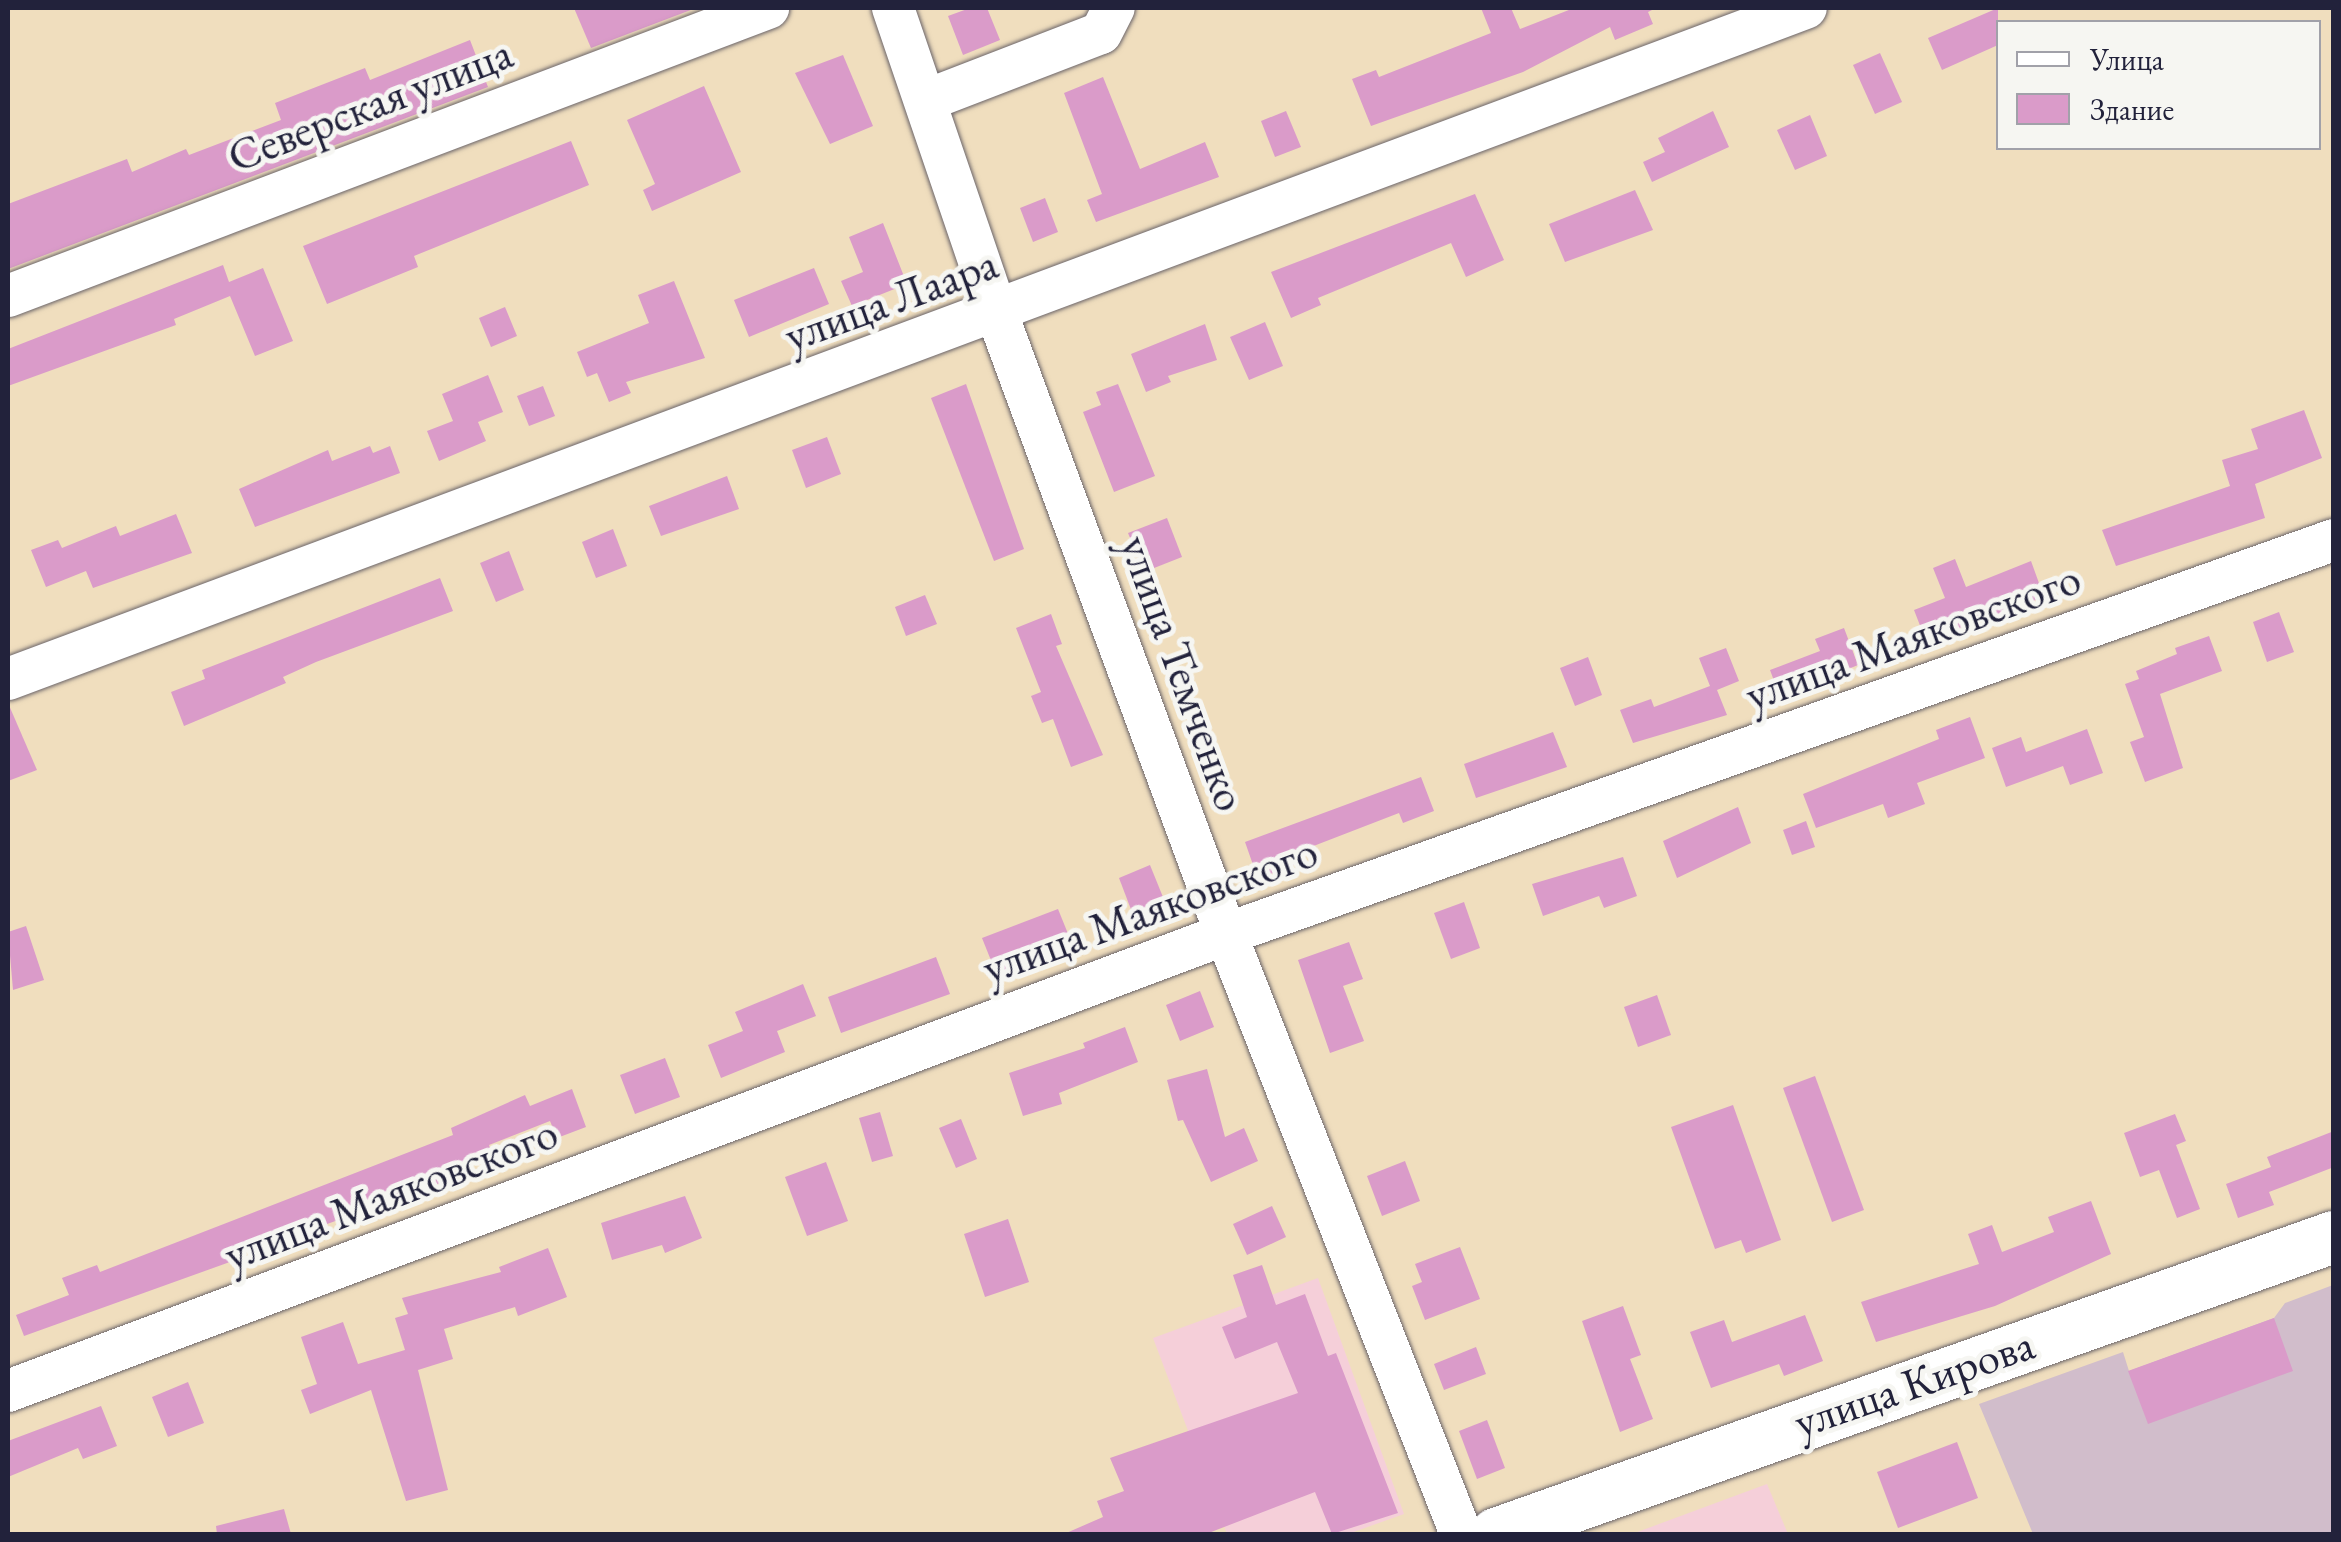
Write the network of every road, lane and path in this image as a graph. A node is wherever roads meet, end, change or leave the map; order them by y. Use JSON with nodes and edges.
{"nodes":[{"id":1,"x":768,"y":8,"type":"edge"},
{"id":2,"x":893,"y":8,"type":"edge"},
{"id":3,"x":1114,"y":8,"type":"edge"},
{"id":4,"x":1806,"y":8,"type":"edge"},
{"id":5,"x":927,"y":100,"type":"junction"},
{"id":6,"x":8,"y":296,"type":"edge"},
{"id":7,"x":997,"y":314,"type":"junction"},
{"id":8,"x":2334,"y":540,"type":"edge"},
{"id":9,"x":8,"y":679,"type":"edge"},
{"id":10,"x":1226,"y":934,"type":"junction"},
{"id":11,"x":2334,"y":1237,"type":"edge"},
{"id":12,"x":8,"y":1391,"type":"edge"},
{"id":13,"x":1462,"y":1534,"type":"edge"},
{"id":14,"x":1496,"y":1534,"type":"edge"}],
"edges":[{"from":1,"to":6,"type":"street","name":"Северская улица"},
{"from":2,"to":5,"type":"street","name":"улица Темченко"},
{"from":3,"to":5,"type":"street"},
{"from":4,"to":7,"type":"street","name":"улица Лаара"},
{"from":5,"to":7,"type":"street","name":"улица Темченко"},
{"from":7,"to":9,"type":"street","name":"улица Лаара"},
{"from":7,"to":10,"type":"street","name":"улица Темченко"},
{"from":8,"to":10,"type":"street","name":"улица Маяковского"},
{"from":10,"to":12,"type":"street","name":"улица Маяковского"},
{"from":10,"to":13,"type":"street","name":"улица Темченко"},
{"from":11,"to":14,"type":"main road","name":"улица Кирова"}]}
